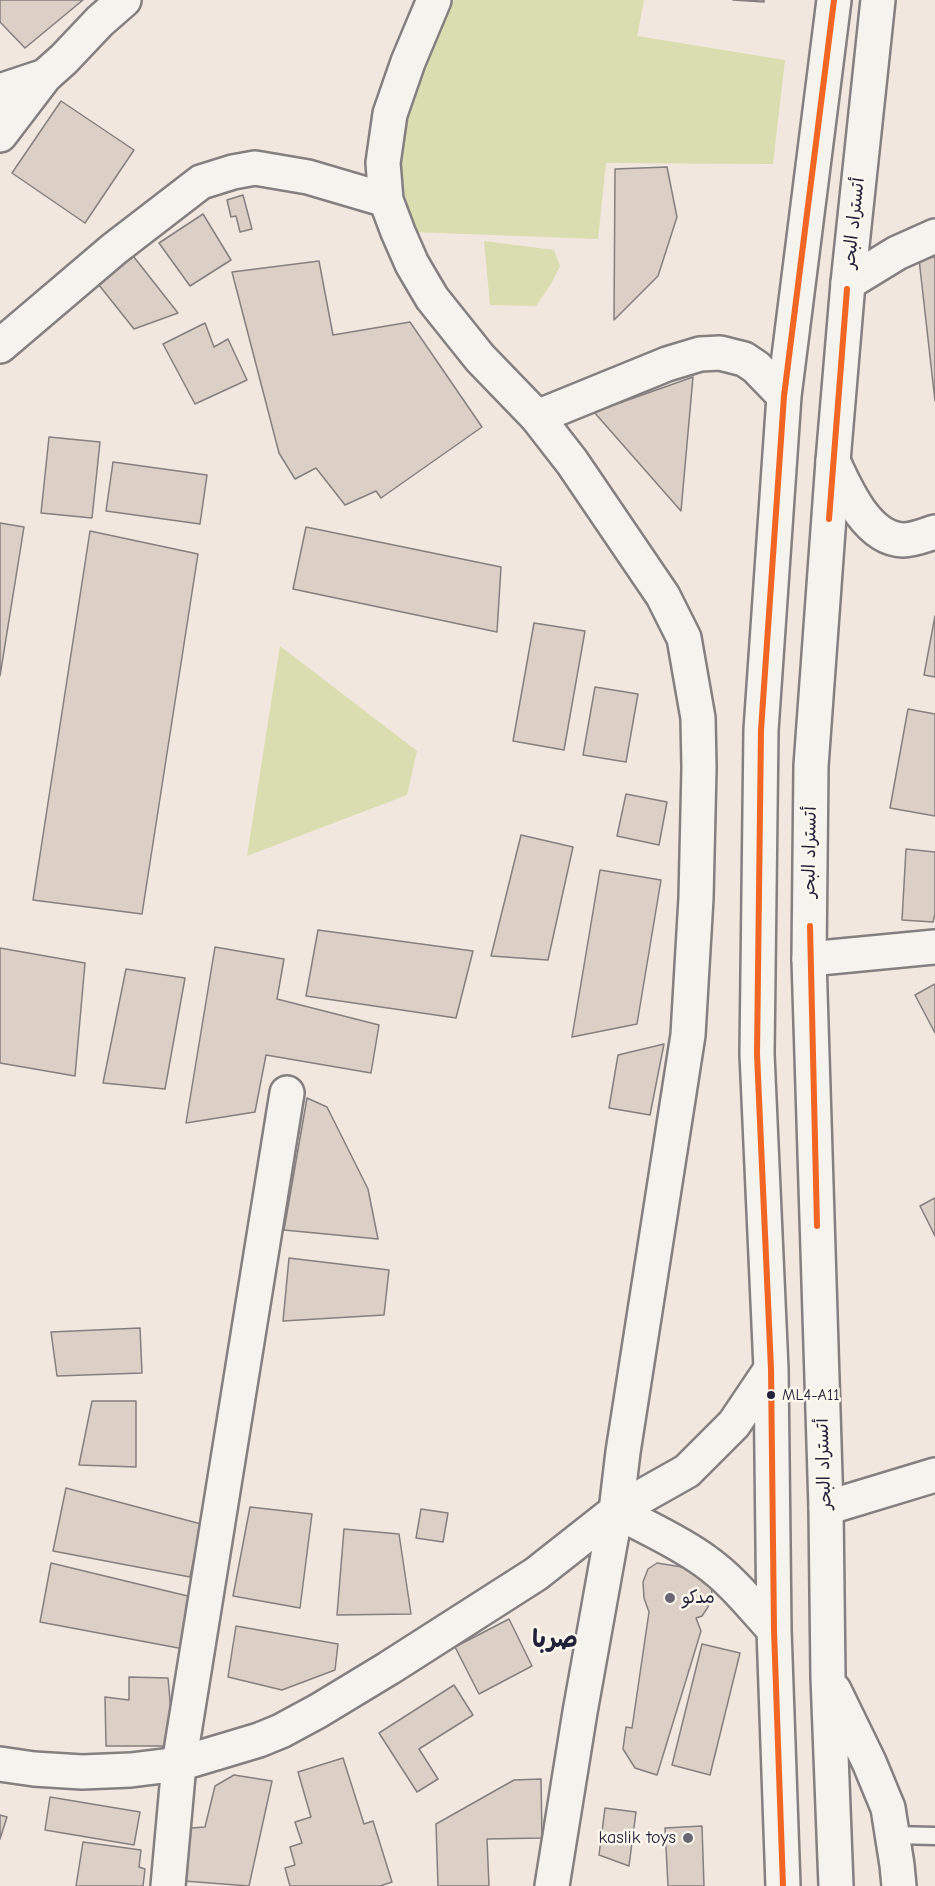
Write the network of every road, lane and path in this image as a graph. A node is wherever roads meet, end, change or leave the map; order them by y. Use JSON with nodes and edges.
{"nodes":[{"id":1,"x":124,"y":0,"type":"edge"},
{"id":2,"x":434,"y":0,"type":"edge"},
{"id":3,"x":834,"y":0,"type":"edge"},
{"id":4,"x":878,"y":0,"type":"edge"},
{"id":5,"x":45,"y":75,"type":"junction"},
{"id":6,"x":0,"y":91,"type":"edge"},
{"id":7,"x":0,"y":135,"type":"edge"},
{"id":8,"x":386,"y":200,"type":"junction"},
{"id":9,"x":935,"y":236,"type":"edge"},
{"id":10,"x":848,"y":283,"type":"junction"},
{"id":11,"x":0,"y":346,"type":"edge"},
{"id":12,"x":784,"y":396,"type":"junction"},
{"id":13,"x":537,"y":417,"type":"junction"},
{"id":14,"x":833,"y":461,"type":"junction"},
{"id":15,"x":935,"y":532,"type":"edge"},
{"id":16,"x":935,"y":947,"type":"edge"},
{"id":17,"x":809,"y":959,"type":"junction"},
{"id":18,"x":287,"y":1093,"type":"dead end"},
{"id":19,"x":771,"y":1369,"type":"junction"},
{"id":20,"x":935,"y":1475,"type":"edge"},
{"id":21,"x":825,"y":1508,"type":"junction"},
{"id":22,"x":616,"y":1511,"type":"junction"},
{"id":23,"x":774,"y":1630,"type":"junction"},
{"id":24,"x":828,"y":1677,"type":"junction"},
{"id":25,"x":0,"y":1764,"type":"edge"},
{"id":26,"x":179,"y":1764,"type":"junction"},
{"id":27,"x":893,"y":1835,"type":"junction"},
{"id":28,"x":935,"y":1836,"type":"edge"},
{"id":29,"x":168,"y":1886,"type":"edge"},
{"id":30,"x":552,"y":1886,"type":"edge"},
{"id":31,"x":783,"y":1886,"type":"edge"},
{"id":32,"x":836,"y":1886,"type":"edge"},
{"id":33,"x":899,"y":1886,"type":"edge"}],
"edges":[{"from":1,"to":5,"type":"main road"},
{"from":2,"to":8,"type":"main road"},
{"from":3,"to":12,"type":"main road"},
{"from":4,"to":10,"type":"main road","name":"أتستراد البحر"},
{"from":5,"to":6,"type":"main road"},
{"from":5,"to":7,"type":"main road"},
{"from":8,"to":11,"type":"main road"},
{"from":8,"to":13,"type":"main road"},
{"from":9,"to":10,"type":"main road"},
{"from":10,"to":14,"type":"main road","name":"أتستراد البحر"},
{"from":12,"to":13,"type":"main road"},
{"from":12,"to":19,"type":"main road"},
{"from":13,"to":22,"type":"main road"},
{"from":14,"to":15,"type":"main road"},
{"from":14,"to":17,"type":"main road","name":"أتستراد البحر"},
{"from":16,"to":17,"type":"main road"},
{"from":17,"to":21,"type":"main road","name":"أتستراد البحر"},
{"from":18,"to":26,"type":"main road"},
{"from":19,"to":22,"type":"main road"},
{"from":19,"to":23,"type":"main road"},
{"from":20,"to":21,"type":"main road"},
{"from":21,"to":24,"type":"main road","name":"أتستراد البحر"},
{"from":22,"to":23,"type":"main road"},
{"from":22,"to":26,"type":"main road"},
{"from":22,"to":30,"type":"main road"},
{"from":23,"to":31,"type":"main road"},
{"from":24,"to":27,"type":"main road"},
{"from":24,"to":32,"type":"main road","name":"أتستراد البحر"},
{"from":25,"to":26,"type":"main road"},
{"from":26,"to":29,"type":"main road"},
{"from":27,"to":28,"type":"lane"},
{"from":27,"to":33,"type":"main road"}]}
